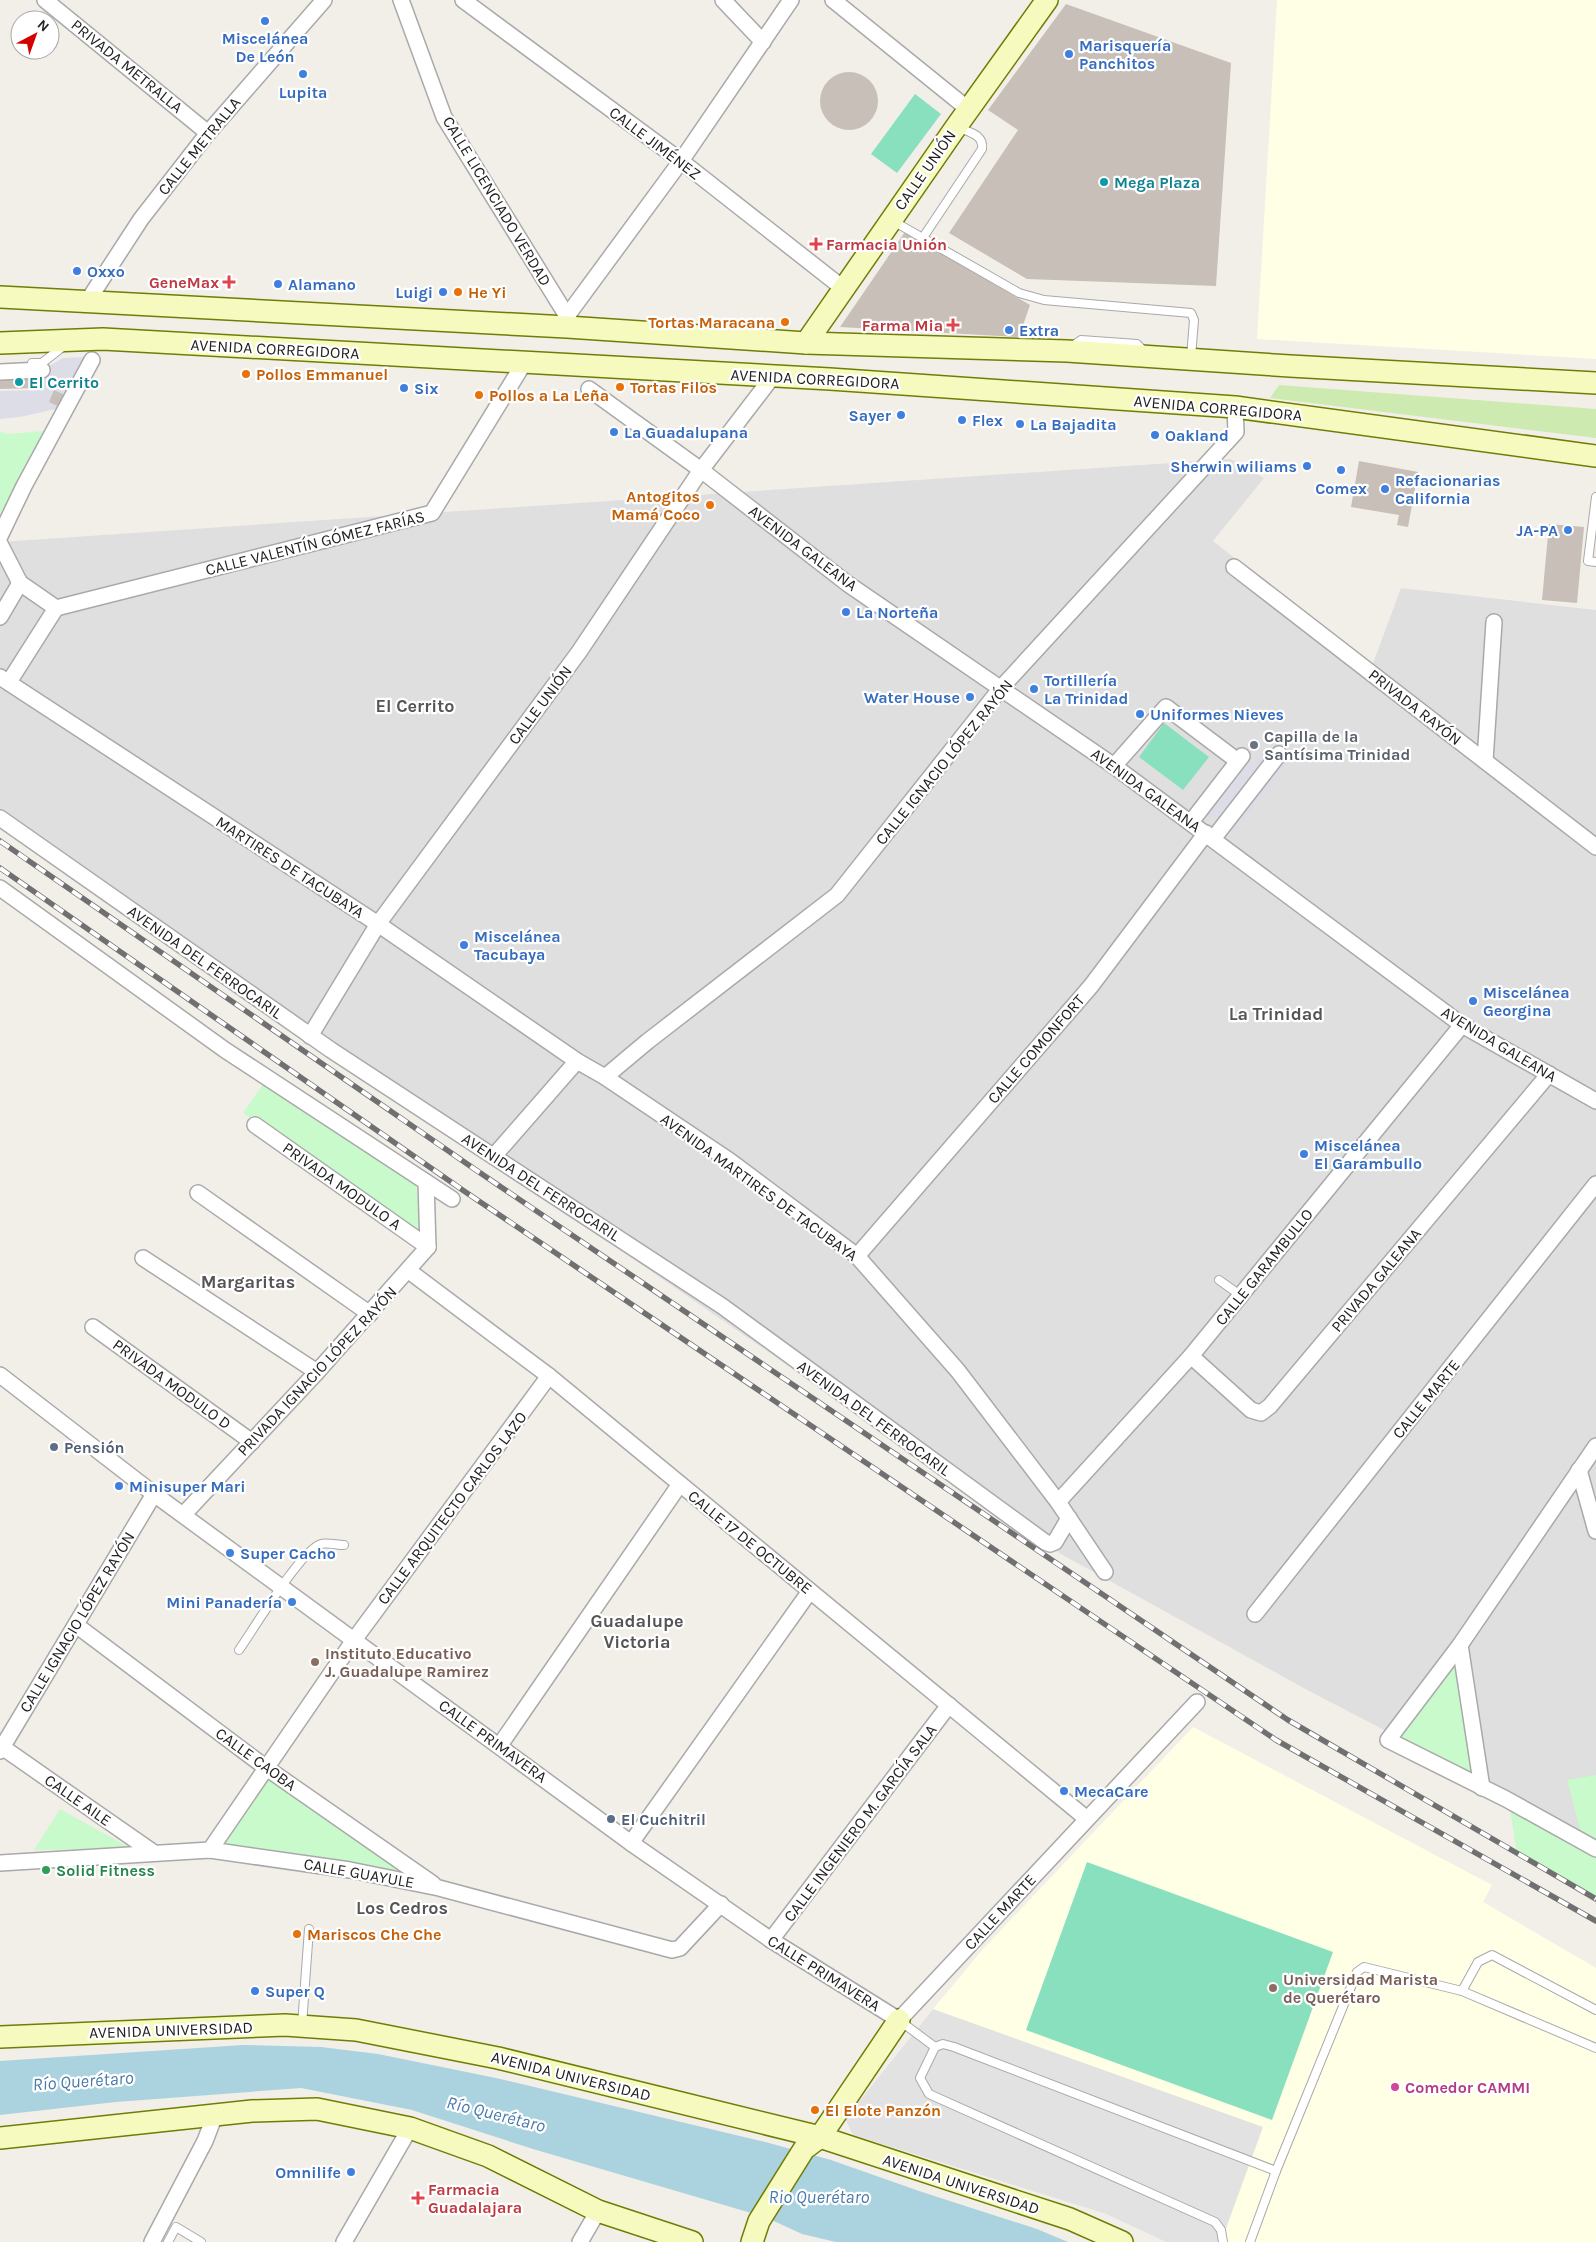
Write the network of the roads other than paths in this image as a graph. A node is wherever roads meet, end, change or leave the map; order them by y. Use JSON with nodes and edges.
{"nodes":[{"id":1,"x":45,"y":0,"type":"edge"},
{"id":2,"x":324,"y":0,"type":"edge"},
{"id":3,"x":401,"y":0,"type":"edge"},
{"id":4,"x":463,"y":0,"type":"edge"},
{"id":5,"x":723,"y":0,"type":"edge"},
{"id":6,"x":791,"y":0,"type":"edge"},
{"id":7,"x":833,"y":0,"type":"edge"},
{"id":8,"x":1047,"y":0,"type":"edge"},
{"id":9,"x":763,"y":42,"type":"junction"},
{"id":10,"x":968,"y":109,"type":"junction"},
{"id":11,"x":956,"y":127,"type":"junction"},
{"id":12,"x":208,"y":133,"type":"junction"},
{"id":13,"x":681,"y":161,"type":"junction"},
{"id":14,"x":891,"y":220,"type":"junction"},
{"id":15,"x":924,"y":236,"type":"junction"},
{"id":16,"x":844,"y":289,"type":"junction"},
{"id":17,"x":0,"y":297,"type":"edge"},
{"id":18,"x":87,"y":302,"type":"junction"},
{"id":19,"x":567,"y":321,"type":"junction"},
{"id":20,"x":103,"y":339,"type":"junction"},
{"id":21,"x":70,"y":341,"type":"junction"},
{"id":22,"x":0,"y":343,"type":"edge"},
{"id":23,"x":806,"y":343,"type":"junction"},
{"id":24,"x":1191,"y":359,"type":"junction"},
{"id":25,"x":524,"y":363,"type":"junction"},
{"id":26,"x":0,"y":365,"type":"edge"},
{"id":27,"x":42,"y":370,"type":"dead end"},
{"id":28,"x":0,"y":372,"type":"edge"},
{"id":29,"x":773,"y":376,"type":"junction"},
{"id":30,"x":1596,"y":383,"type":"edge"},
{"id":31,"x":589,"y":389,"type":"dead end"},
{"id":32,"x":1235,"y":407,"type":"junction"},
{"id":33,"x":1596,"y":456,"type":"edge"},
{"id":34,"x":701,"y":470,"type":"junction"},
{"id":35,"x":1596,"y":496,"type":"edge"},
{"id":36,"x":0,"y":536,"type":"edge"},
{"id":37,"x":0,"y":544,"type":"edge"},
{"id":38,"x":1596,"y":562,"type":"edge"},
{"id":39,"x":1234,"y":567,"type":"dead end"},
{"id":40,"x":20,"y":583,"type":"junction"},
{"id":41,"x":56,"y":608,"type":"junction"},
{"id":42,"x":0,"y":617,"type":"edge"},
{"id":43,"x":1494,"y":622,"type":"dead end"},
{"id":44,"x":4,"y":679,"type":"edge"},
{"id":45,"x":1001,"y":688,"type":"junction"},
{"id":46,"x":1279,"y":754,"type":"dead end"},
{"id":47,"x":1485,"y":760,"type":"junction"},
{"id":48,"x":1114,"y":766,"type":"junction"},
{"id":49,"x":0,"y":818,"type":"edge"},
{"id":50,"x":1190,"y":822,"type":"junction"},
{"id":51,"x":1210,"y":836,"type":"junction"},
{"id":52,"x":1596,"y":847,"type":"edge"},
{"id":53,"x":0,"y":888,"type":"edge"},
{"id":54,"x":378,"y":924,"type":"junction"},
{"id":55,"x":1462,"y":1025,"type":"junction"},
{"id":56,"x":310,"y":1036,"type":"junction"},
{"id":57,"x":577,"y":1061,"type":"junction"},
{"id":58,"x":1549,"y":1074,"type":"junction"},
{"id":59,"x":605,"y":1077,"type":"junction"},
{"id":60,"x":1596,"y":1101,"type":"edge"},
{"id":61,"x":255,"y":1125,"type":"dead end"},
{"id":62,"x":494,"y":1156,"type":"junction"},
{"id":63,"x":426,"y":1182,"type":"junction"},
{"id":64,"x":198,"y":1193,"type":"dead end"},
{"id":65,"x":1593,"y":1195,"type":"edge"},
{"id":66,"x":452,"y":1199,"type":"dead end"},
{"id":67,"x":428,"y":1248,"type":"junction"},
{"id":68,"x":857,"y":1256,"type":"junction"},
{"id":69,"x":143,"y":1258,"type":"dead end"},
{"id":70,"x":409,"y":1272,"type":"junction"},
{"id":71,"x":1219,"y":1280,"type":"dead end"},
{"id":72,"x":1240,"y":1295,"type":"junction"},
{"id":73,"x":370,"y":1314,"type":"junction"},
{"id":74,"x":93,"y":1327,"type":"dead end"},
{"id":75,"x":1190,"y":1356,"type":"junction"},
{"id":76,"x":317,"y":1372,"type":"junction"},
{"id":77,"x":0,"y":1375,"type":"edge"},
{"id":78,"x":550,"y":1376,"type":"junction"},
{"id":79,"x":252,"y":1442,"type":"junction"},
{"id":80,"x":1596,"y":1446,"type":"edge"},
{"id":81,"x":1579,"y":1470,"type":"junction"},
{"id":82,"x":680,"y":1484,"type":"junction"},
{"id":83,"x":154,"y":1494,"type":"junction"},
{"id":84,"x":1058,"y":1502,"type":"junction"},
{"id":85,"x":184,"y":1514,"type":"junction"},
{"id":86,"x":1069,"y":1518,"type":"junction"},
{"id":87,"x":1596,"y":1531,"type":"edge"},
{"id":88,"x":344,"y":1545,"type":"dead end"},
{"id":89,"x":1106,"y":1572,"type":"dead end"},
{"id":90,"x":282,"y":1587,"type":"junction"},
{"id":91,"x":810,"y":1591,"type":"junction"},
{"id":92,"x":1254,"y":1614,"type":"dead end"},
{"id":93,"x":76,"y":1625,"type":"junction"},
{"id":94,"x":354,"y":1640,"type":"junction"},
{"id":95,"x":1460,"y":1645,"type":"junction"},
{"id":96,"x":239,"y":1650,"type":"dead end"},
{"id":97,"x":1197,"y":1702,"type":"dead end"},
{"id":98,"x":949,"y":1705,"type":"junction"},
{"id":99,"x":500,"y":1745,"type":"junction"},
{"id":100,"x":1,"y":1749,"type":"edge"},
{"id":101,"x":265,"y":1767,"type":"junction"},
{"id":102,"x":1482,"y":1788,"type":"junction"},
{"id":103,"x":1087,"y":1819,"type":"junction"},
{"id":104,"x":631,"y":1843,"type":"junction"},
{"id":105,"x":1596,"y":1849,"type":"edge"},
{"id":106,"x":210,"y":1850,"type":"junction"},
{"id":107,"x":154,"y":1853,"type":"junction"},
{"id":108,"x":0,"y":1863,"type":"edge"},
{"id":109,"x":439,"y":1888,"type":"junction"},
{"id":110,"x":721,"y":1904,"type":"junction"},
{"id":111,"x":309,"y":1929,"type":"dead end"},
{"id":112,"x":771,"y":1940,"type":"junction"},
{"id":113,"x":1462,"y":1991,"type":"junction"},
{"id":114,"x":1596,"y":2010,"type":"edge"},
{"id":115,"x":899,"y":2020,"type":"junction"},
{"id":116,"x":302,"y":2026,"type":"junction"},
{"id":117,"x":0,"y":2037,"type":"edge"},
{"id":118,"x":934,"y":2046,"type":"junction"},
{"id":119,"x":1596,"y":2048,"type":"edge"},
{"id":120,"x":215,"y":2115,"type":"junction"},
{"id":121,"x":410,"y":2128,"type":"junction"},
{"id":122,"x":0,"y":2138,"type":"edge"},
{"id":123,"x":812,"y":2143,"type":"junction"},
{"id":124,"x":1276,"y":2171,"type":"junction"},
{"id":125,"x":598,"y":2210,"type":"junction"},
{"id":126,"x":152,"y":2242,"type":"edge"},
{"id":127,"x":168,"y":2242,"type":"edge"},
{"id":128,"x":201,"y":2242,"type":"edge"},
{"id":129,"x":344,"y":2242,"type":"edge"},
{"id":130,"x":580,"y":2242,"type":"edge"},
{"id":131,"x":692,"y":2242,"type":"edge"},
{"id":132,"x":752,"y":2242,"type":"edge"},
{"id":133,"x":1122,"y":2242,"type":"edge"},
{"id":134,"x":1223,"y":2242,"type":"edge"},
{"id":135,"x":1250,"y":2242,"type":"edge"}],
"edges":[{"from":1,"to":12,"type":"street","name":"PRIVADA METRALLA"},
{"from":2,"to":12,"type":"street","name":"CALLE METRALLA"},
{"from":3,"to":19,"type":"street","name":"CALLE LICENCIADO VERDAD"},
{"from":4,"to":13,"type":"street","name":"CALLE JIMÉNEZ"},
{"from":5,"to":9,"type":"street"},
{"from":6,"to":9,"type":"street"},
{"from":7,"to":10,"type":"street"},
{"from":8,"to":10,"type":"main road","name":"CALLE UNIÓN"},
{"from":9,"to":13,"type":"street"},
{"from":10,"to":11,"type":"main road","name":"CALLE UNIÓN"},
{"from":11,"to":14,"type":"main road","name":"CALLE UNIÓN"},
{"from":11,"to":15,"type":"lane"},
{"from":12,"to":18,"type":"street","name":"CALLE METRALLA"},
{"from":13,"to":16,"type":"street","name":"CALLE JIMÉNEZ"},
{"from":13,"to":19,"type":"street"},
{"from":14,"to":15,"type":"lane"},
{"from":14,"to":16,"type":"main road","name":"CALLE UNIÓN"},
{"from":15,"to":24,"type":"lane"},
{"from":16,"to":23,"type":"main road","name":"CALLE UNIÓN"},
{"from":17,"to":18,"type":"main road"},
{"from":18,"to":19,"type":"main road"},
{"from":19,"to":23,"type":"main road"},
{"from":20,"to":21,"type":"main road","name":"AVENIDA CORREGIDORA"},
{"from":20,"to":25,"type":"main road","name":"AVENIDA CORREGIDORA"},
{"from":20,"to":36,"type":"street"},
{"from":21,"to":22,"type":"main road","name":"AVENIDA CORREGIDORA"},
{"from":21,"to":26,"type":"lane"},
{"from":23,"to":24,"type":"main road"},
{"from":24,"to":30,"type":"main road"},
{"from":25,"to":29,"type":"main road","name":"AVENIDA CORREGIDORA"},
{"from":25,"to":41,"type":"street","name":"CALLE VALENTÍN GÓMEZ FARÍAS"},
{"from":27,"to":28,"type":"street"},
{"from":29,"to":32,"type":"main road","name":"AVENIDA CORREGIDORA"},
{"from":29,"to":34,"type":"street","name":"CALLE UNIÓN"},
{"from":31,"to":34,"type":"street","name":"AVENIDA GALEANA"},
{"from":32,"to":33,"type":"main road","name":"AVENIDA CORREGIDORA"},
{"from":32,"to":45,"type":"street","name":"CALLE IGNACIO LÓPEZ RAYÓN"},
{"from":34,"to":45,"type":"street","name":"AVENIDA GALEANA"},
{"from":34,"to":54,"type":"street","name":"CALLE UNIÓN"},
{"from":35,"to":38,"type":"lane"},
{"from":37,"to":40,"type":"street"},
{"from":39,"to":47,"type":"street","name":"PRIVADA RAYÓN"},
{"from":40,"to":41,"type":"street"},
{"from":40,"to":42,"type":"street"},
{"from":41,"to":44,"type":"street"},
{"from":43,"to":47,"type":"street"},
{"from":44,"to":54,"type":"street","name":"MARTIRES DE TACUBAYA"},
{"from":45,"to":48,"type":"street","name":"AVENIDA GALEANA"},
{"from":45,"to":59,"type":"street","name":"CALLE IGNACIO LÓPEZ RAYÓN"},
{"from":46,"to":51,"type":"street","name":"CALLE COMONFORT"},
{"from":47,"to":52,"type":"street","name":"PRIVADA RAYÓN"},
{"from":48,"to":50,"type":"street","name":"AVENIDA GALEANA"},
{"from":48,"to":50,"type":"street"},
{"from":49,"to":56,"type":"street","name":"AVENIDA DEL FERROCARIL"},
{"from":50,"to":51,"type":"street","name":"AVENIDA GALEANA"},
{"from":51,"to":55,"type":"street","name":"AVENIDA GALEANA"},
{"from":51,"to":68,"type":"street","name":"CALLE COMONFORT"},
{"from":53,"to":63,"type":"street"},
{"from":54,"to":56,"type":"street","name":"CALLE UNIÓN"},
{"from":54,"to":57,"type":"street","name":"MARTIRES DE TACUBAYA"},
{"from":55,"to":58,"type":"street","name":"AVENIDA GALEANA"},
{"from":55,"to":72,"type":"street","name":"CALLE GARAMBULLO"},
{"from":56,"to":62,"type":"street","name":"AVENIDA DEL FERROCARIL"},
{"from":57,"to":59,"type":"street","name":"AVENIDA MARTIRES DE TACUBAYA"},
{"from":57,"to":62,"type":"street"},
{"from":58,"to":60,"type":"street","name":"AVENIDA GALEANA"},
{"from":58,"to":75,"type":"street","name":"PRIVADA GALEANA"},
{"from":59,"to":68,"type":"street","name":"AVENIDA MARTIRES DE TACUBAYA"},
{"from":61,"to":67,"type":"street","name":"PRIVADA MODULO A"},
{"from":62,"to":86,"type":"street","name":"AVENIDA DEL FERROCARIL"},
{"from":63,"to":66,"type":"street"},
{"from":63,"to":67,"type":"street"},
{"from":64,"to":73,"type":"street"},
{"from":65,"to":92,"type":"street","name":"CALLE MARTE"},
{"from":67,"to":70,"type":"street","name":"PRIVADA IGNACIO LÓPEZ RAYÓN"},
{"from":68,"to":84,"type":"street","name":"AVENIDA MARTIRES DE TACUBAYA"},
{"from":69,"to":76,"type":"street"},
{"from":70,"to":73,"type":"street","name":"PRIVADA IGNACIO LÓPEZ RAYÓN"},
{"from":70,"to":78,"type":"street","name":"CALLE 17 DE OCTUBRE"},
{"from":71,"to":72,"type":"lane"},
{"from":72,"to":75,"type":"street","name":"CALLE GARAMBULLO"},
{"from":73,"to":76,"type":"street","name":"PRIVADA IGNACIO LÓPEZ RAYÓN"},
{"from":74,"to":79,"type":"street","name":"PRIVADA MODULO D"},
{"from":75,"to":84,"type":"street","name":"CALLE GARAMBULLO"},
{"from":76,"to":79,"type":"street","name":"PRIVADA IGNACIO LÓPEZ RAYÓN"},
{"from":77,"to":83,"type":"street","name":"CALLE PRIMAVERA"},
{"from":78,"to":82,"type":"street","name":"CALLE 17 DE OCTUBRE"},
{"from":78,"to":94,"type":"street","name":"CALLE ARQUITECTO CARLOS LAZO"},
{"from":79,"to":85,"type":"street","name":"PRIVADA IGNACIO LÓPEZ RAYÓN"},
{"from":80,"to":81,"type":"street"},
{"from":81,"to":87,"type":"street"},
{"from":81,"to":95,"type":"street"},
{"from":82,"to":91,"type":"street","name":"CALLE 17 DE OCTUBRE"},
{"from":82,"to":99,"type":"street"},
{"from":83,"to":85,"type":"street","name":"CALLE PRIMAVERA"},
{"from":83,"to":93,"type":"street","name":"CALLE IGNACIO LÓPEZ RAYÓN"},
{"from":84,"to":86,"type":"street","name":"AVENIDA MARTIRES DE TACUBAYA"},
{"from":85,"to":90,"type":"street","name":"CALLE PRIMAVERA"},
{"from":86,"to":89,"type":"street","name":"AVENIDA MARTIRES DE TACUBAYA"},
{"from":88,"to":90,"type":"lane"},
{"from":90,"to":94,"type":"street","name":"CALLE PRIMAVERA"},
{"from":90,"to":96,"type":"lane"},
{"from":91,"to":98,"type":"street","name":"CALLE 17 DE OCTUBRE"},
{"from":91,"to":104,"type":"street"},
{"from":93,"to":100,"type":"street","name":"CALLE IGNACIO LÓPEZ RAYÓN"},
{"from":93,"to":101,"type":"street","name":"CALLE CAOBA"},
{"from":94,"to":99,"type":"street","name":"CALLE PRIMAVERA"},
{"from":94,"to":101,"type":"street","name":"CALLE ARQUITECTO CARLOS LAZO"},
{"from":95,"to":102,"type":"street"},
{"from":95,"to":102,"type":"street"},
{"from":97,"to":103,"type":"street","name":"CALLE MARTE"},
{"from":98,"to":103,"type":"street","name":"CALLE 17 DE OCTUBRE"},
{"from":98,"to":112,"type":"street","name":"CALLE INGENIERO M. GARCÍA SALA"},
{"from":99,"to":104,"type":"street","name":"CALLE PRIMAVERA"},
{"from":100,"to":107,"type":"street","name":"CALLE AILE"},
{"from":101,"to":106,"type":"street","name":"CALLE ARQUITECTO CARLOS LAZO"},
{"from":101,"to":109,"type":"street","name":"CALLE CAOBA"},
{"from":102,"to":105,"type":"street"},
{"from":103,"to":115,"type":"street","name":"CALLE MARTE"},
{"from":104,"to":110,"type":"street","name":"CALLE PRIMAVERA"},
{"from":106,"to":107,"type":"street","name":"CALLE GUAYULE"},
{"from":106,"to":109,"type":"street","name":"CALLE GUAYULE"},
{"from":107,"to":108,"type":"street","name":"CALLE GUAYULE"},
{"from":109,"to":110,"type":"street","name":"CALLE GUAYULE"},
{"from":110,"to":112,"type":"street","name":"CALLE PRIMAVERA"},
{"from":111,"to":116,"type":"lane"},
{"from":112,"to":115,"type":"street","name":"CALLE PRIMAVERA"},
{"from":113,"to":114,"type":"lane"},
{"from":113,"to":119,"type":"lane"},
{"from":113,"to":124,"type":"lane"},
{"from":115,"to":118,"type":"lane"},
{"from":115,"to":123,"type":"main road","name":"CALLE MARTE"},
{"from":116,"to":117,"type":"main road","name":"AVENIDA UNIVERSIDAD"},
{"from":116,"to":123,"type":"main road","name":"AVENIDA UNIVERSIDAD"},
{"from":118,"to":124,"type":"lane"},
{"from":118,"to":134,"type":"lane"},
{"from":120,"to":121,"type":"main road"},
{"from":120,"to":122,"type":"main road"},
{"from":120,"to":126,"type":"street"},
{"from":121,"to":125,"type":"main road"},
{"from":121,"to":129,"type":"street"},
{"from":123,"to":132,"type":"main road","name":"CALLE MARTE"},
{"from":123,"to":133,"type":"main road","name":"AVENIDA UNIVERSIDAD"},
{"from":124,"to":135,"type":"lane"},
{"from":125,"to":130,"type":"street"},
{"from":125,"to":131,"type":"main road"},
{"from":127,"to":128,"type":"lane"}]}
